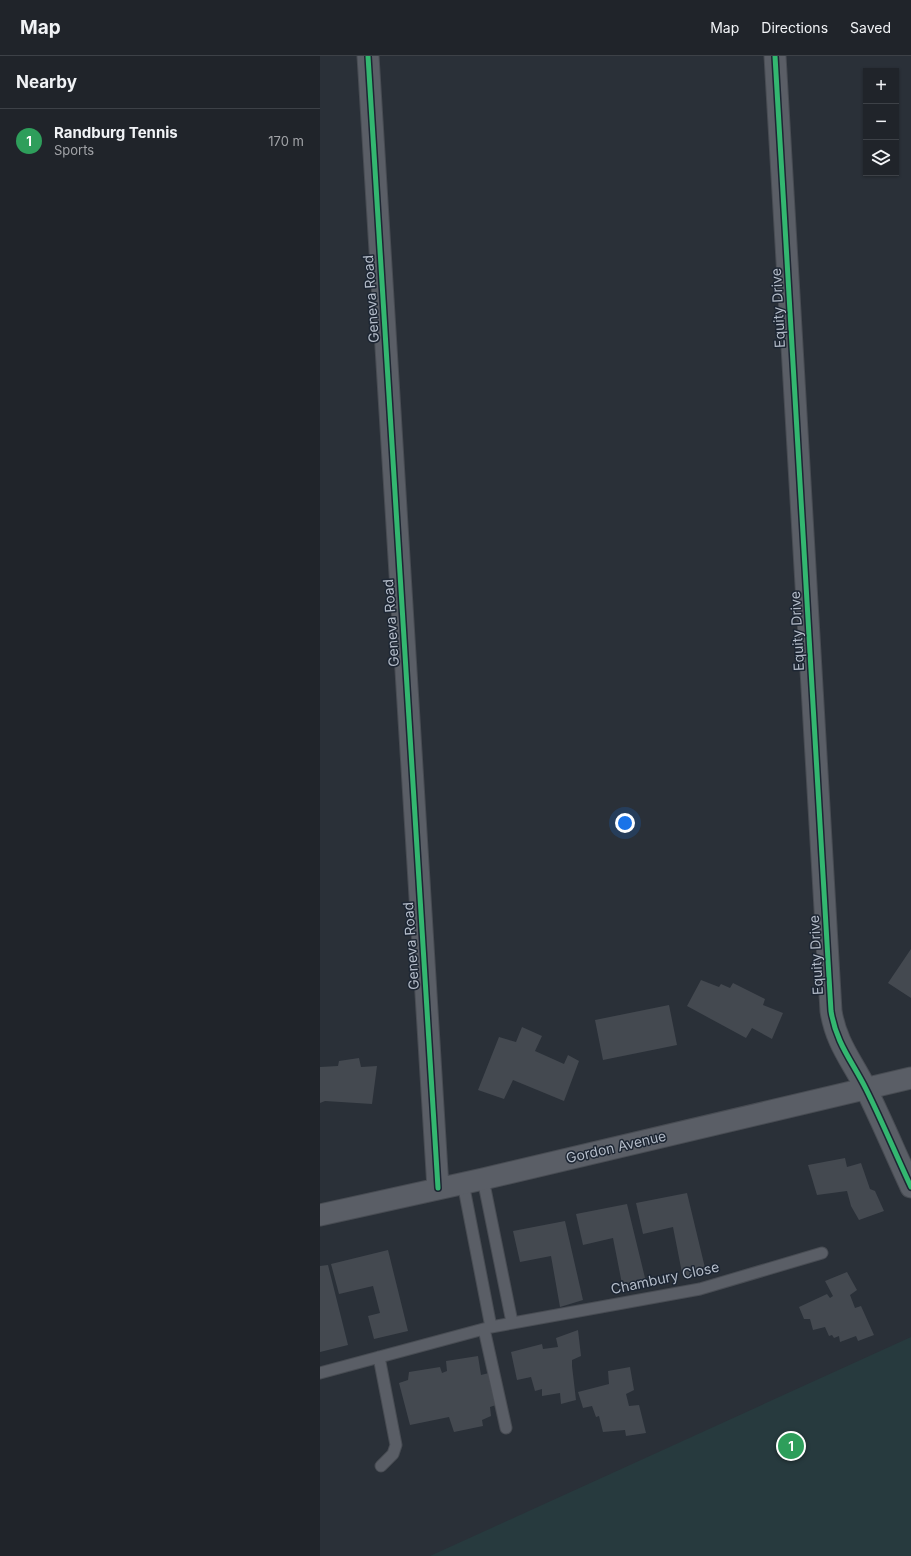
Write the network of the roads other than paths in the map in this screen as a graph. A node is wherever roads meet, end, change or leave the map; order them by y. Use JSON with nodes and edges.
{"nodes":[{"id":1,"x":368,"y":56,"type":"edge"},
{"id":2,"x":775,"y":56,"type":"edge"},
{"id":3,"x":911,"y":1078,"type":"edge"},
{"id":4,"x":866,"y":1088,"type":"junction"},
{"id":5,"x":484,"y":1179,"type":"junction"},
{"id":6,"x":463,"y":1183,"type":"junction"},
{"id":7,"x":911,"y":1187,"type":"edge"},
{"id":8,"x":438,"y":1188,"type":"junction"},
{"id":9,"x":320,"y":1215,"type":"edge"},
{"id":10,"x":822,"y":1254,"type":"dead end"},
{"id":11,"x":512,"y":1322,"type":"junction"},
{"id":12,"x":488,"y":1328,"type":"junction"},
{"id":13,"x":379,"y":1357,"type":"junction"},
{"id":14,"x":320,"y":1374,"type":"edge"},
{"id":15,"x":506,"y":1428,"type":"dead end"},
{"id":16,"x":381,"y":1466,"type":"dead end"}],
"edges":[{"from":1,"to":8,"type":"street","name":"Geneva Road"},
{"from":2,"to":4,"type":"street","name":"Equity Drive"},
{"from":3,"to":4,"type":"street","name":"Gordon Avenue"},
{"from":4,"to":5,"type":"street","name":"Gordon Avenue"},
{"from":4,"to":7,"type":"street","name":"Equity Drive"},
{"from":5,"to":6,"type":"street","name":"Gordon Avenue"},
{"from":5,"to":11,"type":"lane"},
{"from":6,"to":8,"type":"street","name":"Gordon Avenue"},
{"from":6,"to":12,"type":"lane"},
{"from":8,"to":9,"type":"street","name":"Gordon Avenue"},
{"from":10,"to":11,"type":"lane","name":"Chambury Close"},
{"from":11,"to":12,"type":"lane","name":"Chambury Close"},
{"from":12,"to":13,"type":"lane","name":"Chambury Close"},
{"from":12,"to":15,"type":"lane"},
{"from":13,"to":14,"type":"lane","name":"Chambury Close"},
{"from":13,"to":16,"type":"lane"}]}
